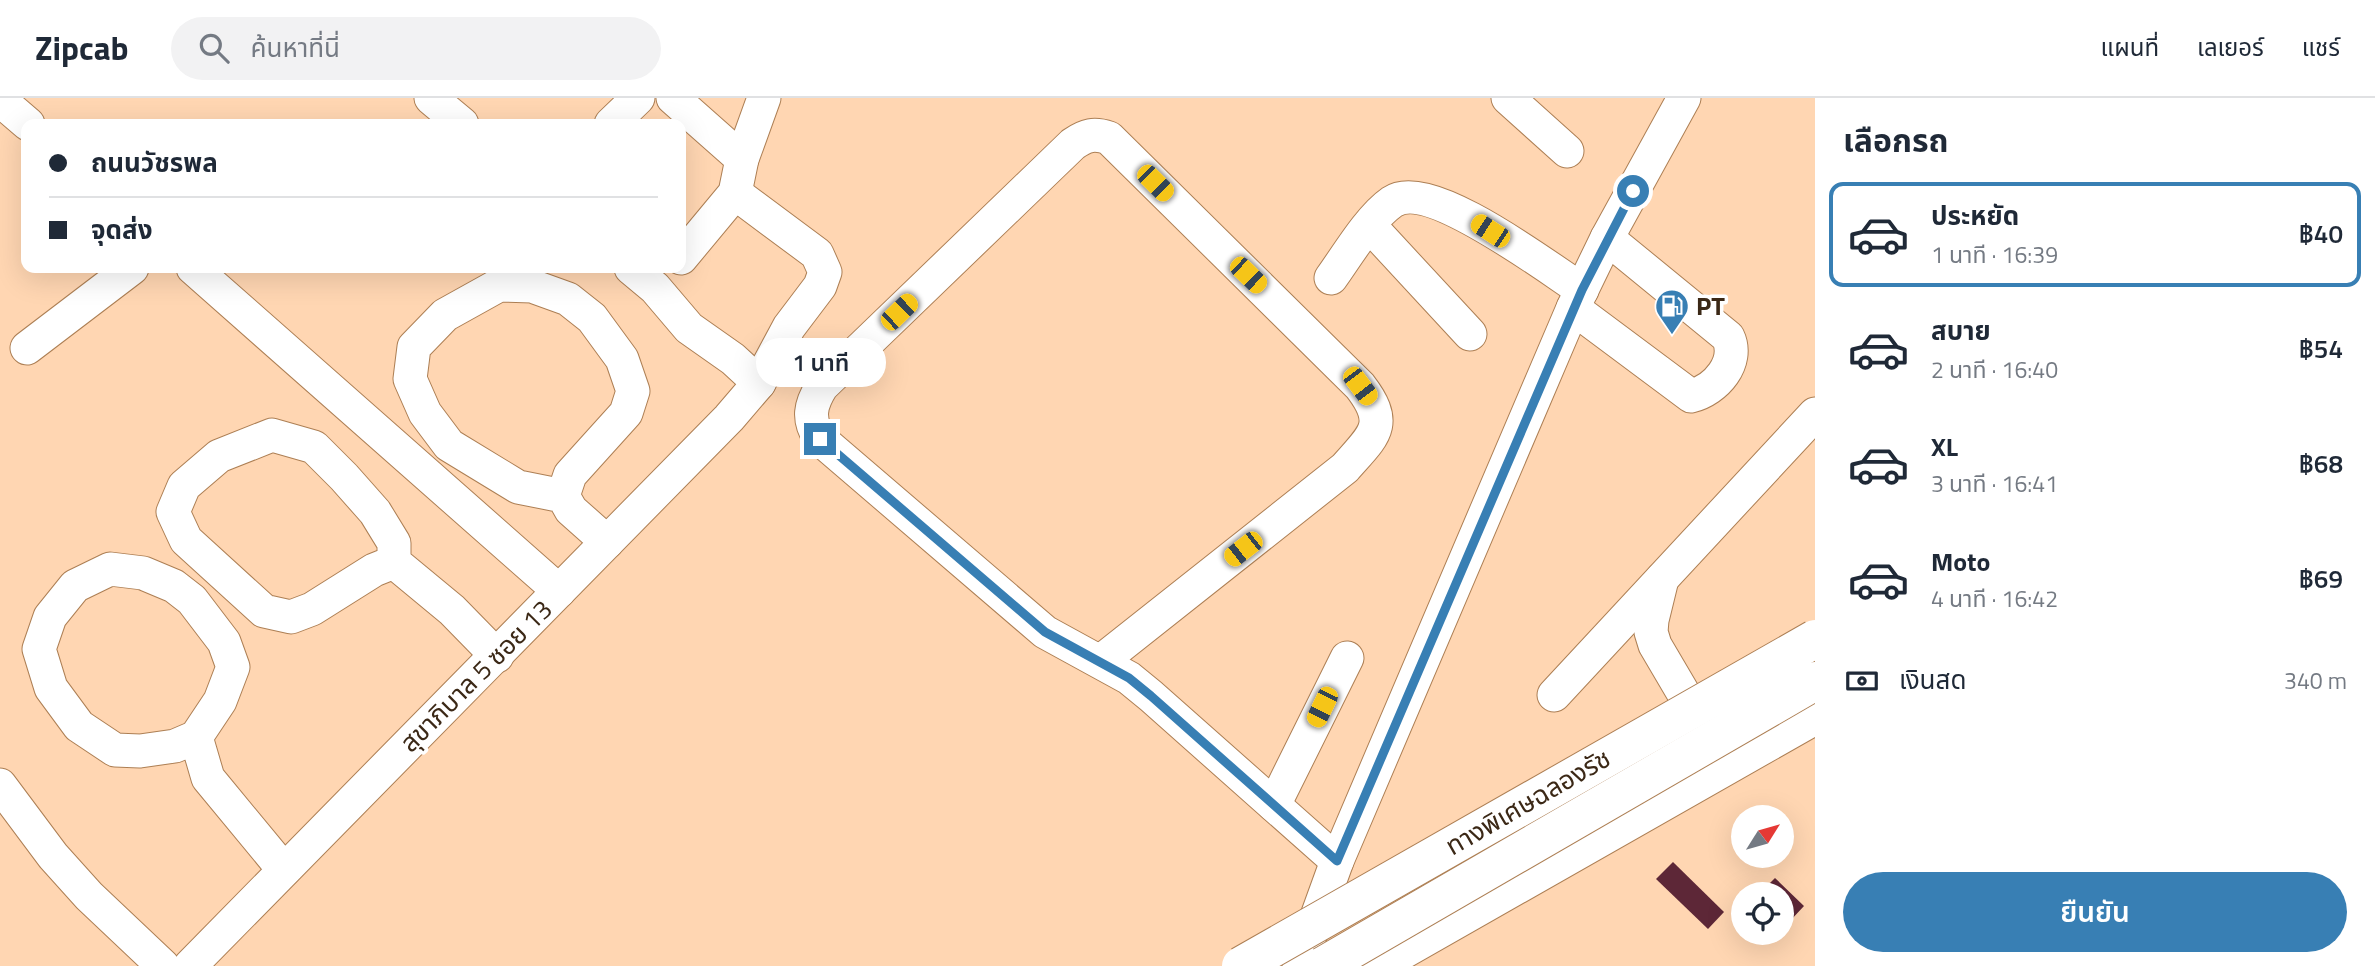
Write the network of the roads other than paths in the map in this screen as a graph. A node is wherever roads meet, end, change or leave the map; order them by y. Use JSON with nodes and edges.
{"nodes":[{"id":1,"x":431,"y":98,"type":"edge"},
{"id":2,"x":638,"y":98,"type":"edge"},
{"id":3,"x":673,"y":98,"type":"edge"},
{"id":4,"x":764,"y":98,"type":"edge"},
{"id":5,"x":1508,"y":98,"type":"edge"},
{"id":6,"x":1684,"y":98,"type":"edge"},
{"id":7,"x":456,"y":119,"type":"edge"},
{"id":8,"x":616,"y":119,"type":"edge"},
{"id":9,"x":1567,"y":151,"type":"dead end"},
{"id":10,"x":742,"y":159,"type":"junction"},
{"id":11,"x":735,"y":193,"type":"junction"},
{"id":12,"x":1370,"y":226,"type":"junction"},
{"id":13,"x":1607,"y":238,"type":"junction"},
{"id":14,"x":686,"y":252,"type":"edge"},
{"id":15,"x":115,"y":273,"type":"edge"},
{"id":16,"x":199,"y":273,"type":"edge"},
{"id":17,"x":653,"y":275,"type":"edge"},
{"id":18,"x":1331,"y":278,"type":"dead end"},
{"id":19,"x":1578,"y":299,"type":"junction"},
{"id":20,"x":1470,"y":334,"type":"dead end"},
{"id":21,"x":27,"y":348,"type":"dead end"},
{"id":22,"x":759,"y":383,"type":"junction"},
{"id":23,"x":1815,"y":414,"type":"edge"},
{"id":24,"x":563,"y":496,"type":"junction"},
{"id":25,"x":607,"y":542,"type":"junction"},
{"id":26,"x":394,"y":562,"type":"junction"},
{"id":27,"x":1662,"y":577,"type":"junction"},
{"id":28,"x":559,"y":591,"type":"junction"},
{"id":29,"x":1815,"y":639,"type":"edge"},
{"id":30,"x":497,"y":656,"type":"junction"},
{"id":31,"x":1347,"y":658,"type":"dead end"},
{"id":32,"x":1100,"y":662,"type":"junction"},
{"id":33,"x":1815,"y":681,"type":"edge"},
{"id":34,"x":1554,"y":695,"type":"dead end"},
{"id":35,"x":1815,"y":718,"type":"edge"},
{"id":36,"x":196,"y":737,"type":"junction"},
{"id":37,"x":1728,"y":769,"type":"junction"},
{"id":38,"x":0,"y":785,"type":"edge"},
{"id":39,"x":1274,"y":805,"type":"junction"},
{"id":40,"x":1337,"y":861,"type":"junction"},
{"id":41,"x":284,"y":870,"type":"junction"},
{"id":42,"x":163,"y":966,"type":"edge"},
{"id":43,"x":190,"y":966,"type":"edge"},
{"id":44,"x":1241,"y":966,"type":"edge"},
{"id":45,"x":1299,"y":966,"type":"edge"},
{"id":46,"x":1323,"y":966,"type":"edge"},
{"id":47,"x":1379,"y":966,"type":"edge"}],
"edges":[{"from":1,"to":7,"type":"street"},
{"from":2,"to":8,"type":"street"},
{"from":3,"to":10,"type":"street"},
{"from":4,"to":10,"type":"street"},
{"from":5,"to":9,"type":"street"},
{"from":6,"to":13,"type":"street"},
{"from":10,"to":11,"type":"street"},
{"from":11,"to":14,"type":"street"},
{"from":11,"to":22,"type":"street","name":"สุขาภิบาล 5 ซอย 13"},
{"from":12,"to":18,"type":"street"},
{"from":12,"to":19,"type":"street"},
{"from":12,"to":20,"type":"street"},
{"from":13,"to":19,"type":"street"},
{"from":13,"to":19,"type":"street"},
{"from":15,"to":21,"type":"street"},
{"from":16,"to":28,"type":"street"},
{"from":17,"to":22,"type":"street"},
{"from":19,"to":40,"type":"street"},
{"from":22,"to":25,"type":"street","name":"สุขาภิบาล 5 ซอย 13"},
{"from":23,"to":27,"type":"street"},
{"from":24,"to":24,"type":"street"},
{"from":24,"to":25,"type":"street"},
{"from":25,"to":28,"type":"street","name":"สุขาภิบาล 5 ซอย 13"},
{"from":26,"to":26,"type":"street"},
{"from":26,"to":30,"type":"street"},
{"from":27,"to":34,"type":"street"},
{"from":27,"to":37,"type":"street"},
{"from":28,"to":30,"type":"street","name":"สุขาภิบาล 5 ซอย 13"},
{"from":29,"to":44,"type":"highway","name":"ทางพิเศษฉลองรัช","bridge":true},
{"from":30,"to":41,"type":"street","name":"สุขาภิบาล 5 ซอย 13"},
{"from":31,"to":39,"type":"street"},
{"from":32,"to":32,"type":"street"},
{"from":32,"to":39,"type":"street"},
{"from":33,"to":46,"type":"highway","name":"ทางพิเศษฉลองรัช","bridge":true},
{"from":35,"to":37,"type":"street"},
{"from":36,"to":36,"type":"street"},
{"from":36,"to":41,"type":"street"},
{"from":37,"to":47,"type":"street"},
{"from":38,"to":42,"type":"street"},
{"from":39,"to":40,"type":"street"},
{"from":40,"to":45,"type":"street"},
{"from":41,"to":43,"type":"street","name":"สุขาภิบาล 5 ซอย 13"}]}
